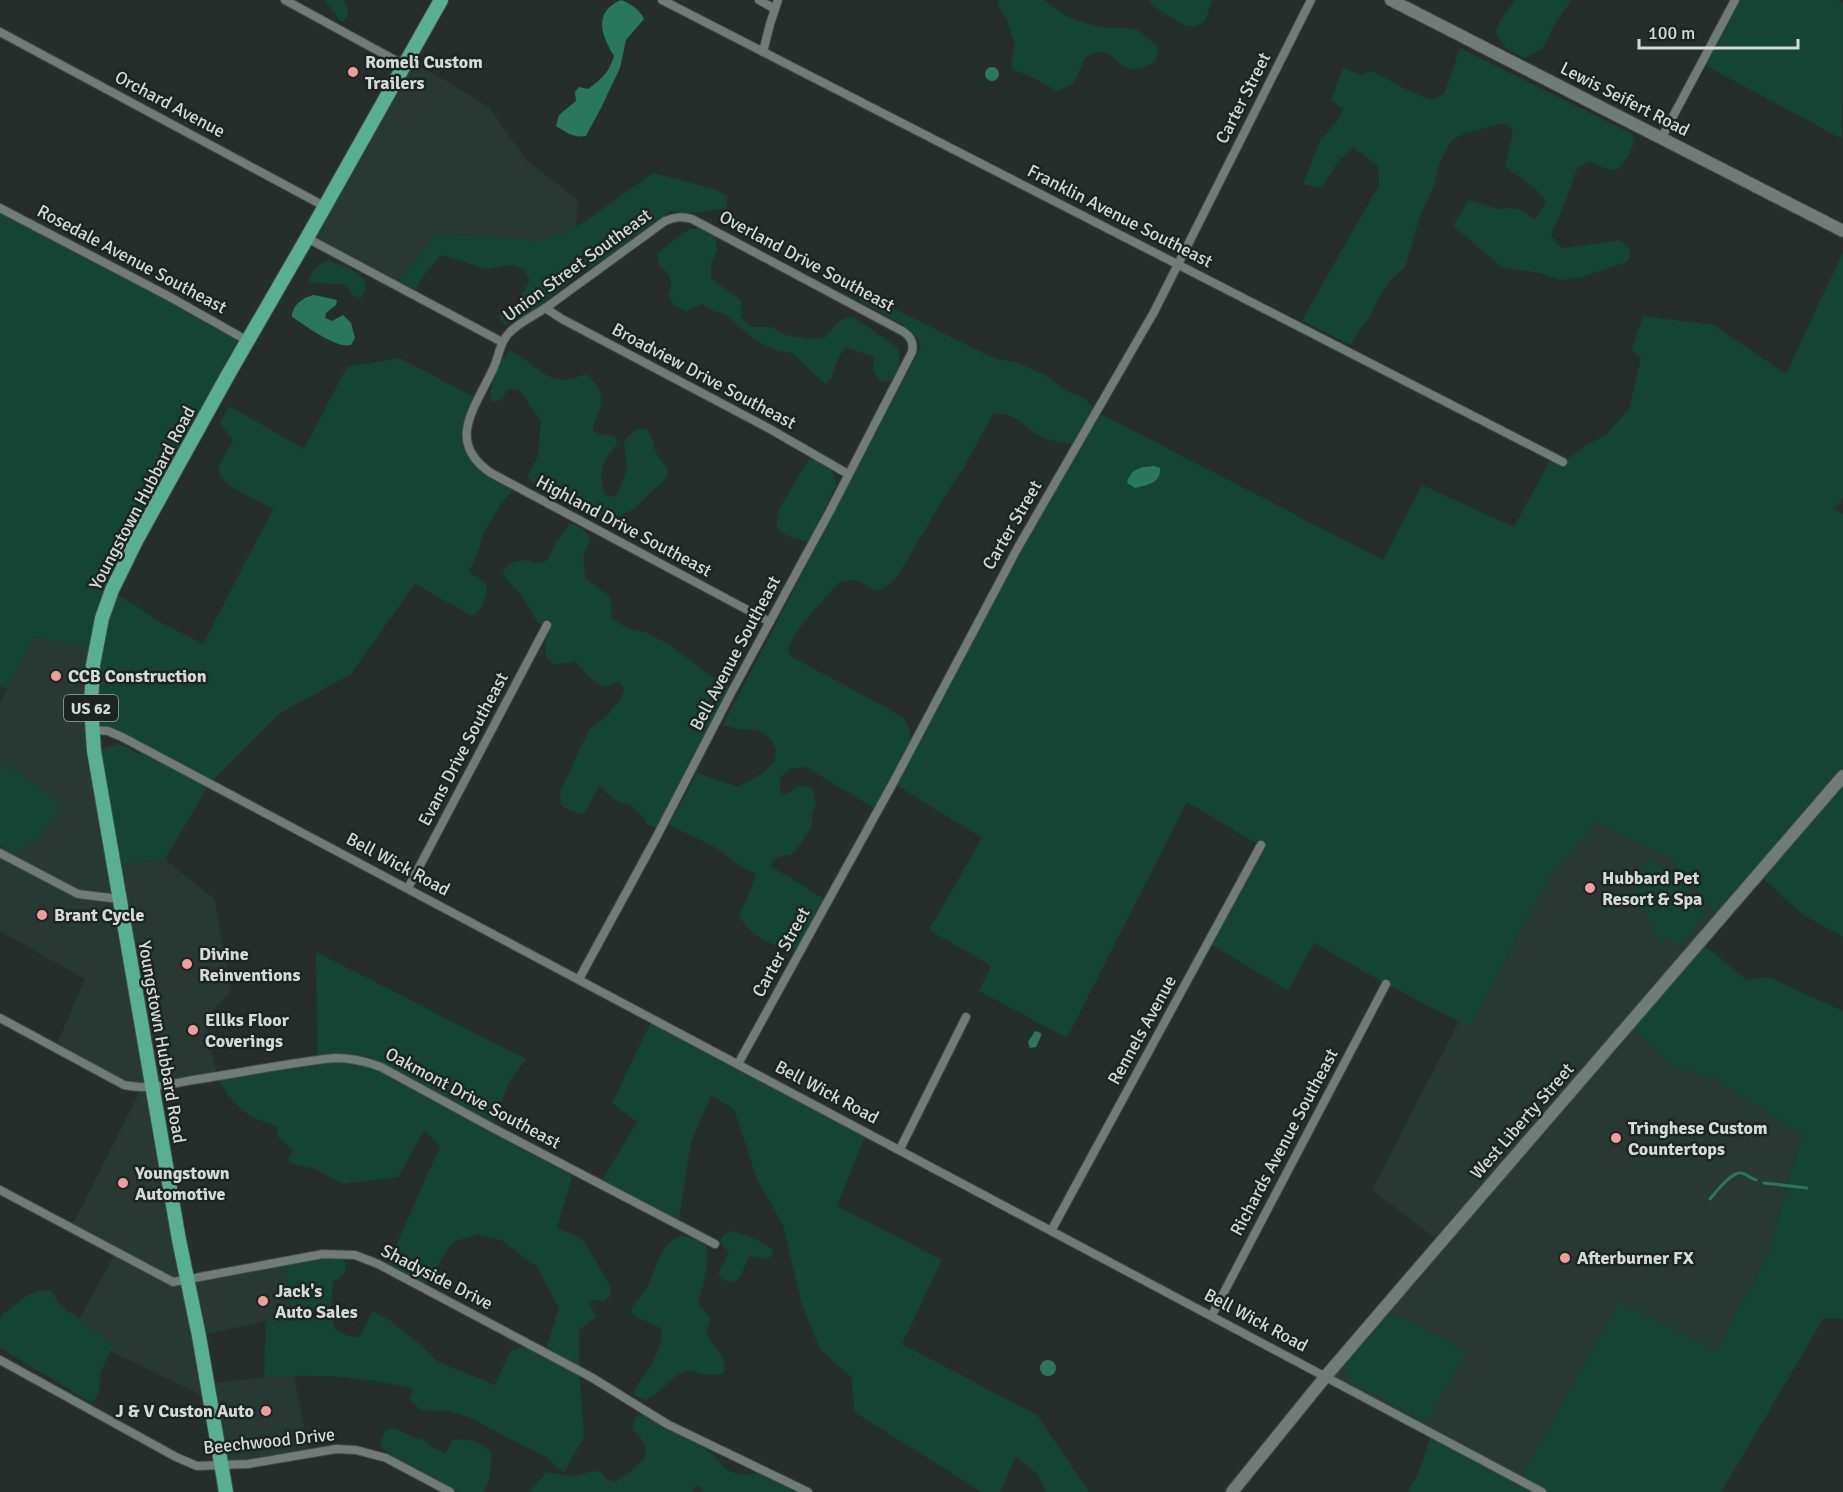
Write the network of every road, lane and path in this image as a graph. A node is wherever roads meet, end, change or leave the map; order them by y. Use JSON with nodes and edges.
{"nodes":[{"id":1,"x":285,"y":0,"type":"edge"},
{"id":2,"x":441,"y":0,"type":"edge"},
{"id":3,"x":662,"y":0,"type":"edge"},
{"id":4,"x":759,"y":0,"type":"edge"},
{"id":5,"x":1311,"y":0,"type":"edge"},
{"id":6,"x":1391,"y":0,"type":"edge"},
{"id":7,"x":1735,"y":0,"type":"edge"},
{"id":8,"x":777,"y":4,"type":"edge"},
{"id":9,"x":0,"y":32,"type":"edge"},
{"id":10,"x":764,"y":52,"type":"junction"},
{"id":11,"x":404,"y":65,"type":"junction"},
{"id":12,"x":1662,"y":137,"type":"junction"},
{"id":13,"x":324,"y":206,"type":"junction"},
{"id":14,"x":0,"y":207,"type":"edge"},
{"id":15,"x":682,"y":216,"type":"joint"},
{"id":16,"x":1843,"y":231,"type":"edge"},
{"id":17,"x":307,"y":238,"type":"junction"},
{"id":18,"x":1178,"y":264,"type":"junction"},
{"id":19,"x":545,"y":308,"type":"junction"},
{"id":20,"x":248,"y":341,"type":"junction"},
{"id":21,"x":912,"y":341,"type":"joint"},
{"id":22,"x":502,"y":342,"type":"junction"},
{"id":23,"x":469,"y":451,"type":"joint"},
{"id":24,"x":1563,"y":462,"type":"dead end"},
{"id":25,"x":848,"y":474,"type":"junction"},
{"id":26,"x":770,"y":622,"type":"junction"},
{"id":27,"x":547,"y":625,"type":"dead end"},
{"id":28,"x":93,"y":730,"type":"junction"},
{"id":29,"x":1843,"y":776,"type":"edge"},
{"id":30,"x":1261,"y":845,"type":"dead end"},
{"id":31,"x":0,"y":853,"type":"edge"},
{"id":32,"x":408,"y":888,"type":"junction"},
{"id":33,"x":119,"y":899,"type":"junction"},
{"id":34,"x":579,"y":979,"type":"junction"},
{"id":35,"x":1386,"y":984,"type":"dead end"},
{"id":36,"x":966,"y":1017,"type":"dead end"},
{"id":37,"x":0,"y":1018,"type":"edge"},
{"id":38,"x":738,"y":1064,"type":"junction"},
{"id":39,"x":152,"y":1086,"type":"junction"},
{"id":40,"x":900,"y":1149,"type":"junction"},
{"id":41,"x":0,"y":1190,"type":"edge"},
{"id":42,"x":1051,"y":1231,"type":"junction"},
{"id":43,"x":715,"y":1244,"type":"dead end"},
{"id":44,"x":188,"y":1280,"type":"junction"},
{"id":45,"x":1212,"y":1315,"type":"junction"},
{"id":46,"x":0,"y":1360,"type":"edge"},
{"id":47,"x":1326,"y":1376,"type":"junction"},
{"id":48,"x":221,"y":1465,"type":"junction"},
{"id":49,"x":226,"y":1492,"type":"edge"},
{"id":50,"x":450,"y":1492,"type":"edge"},
{"id":51,"x":807,"y":1492,"type":"edge"},
{"id":52,"x":1232,"y":1492,"type":"edge"},
{"id":53,"x":1542,"y":1492,"type":"edge"}],
"edges":[{"from":1,"to":11,"type":"street"},
{"from":2,"to":11,"type":"main road","name":"Youngstown Hubbard Road","number":"US 62"},
{"from":3,"to":10,"type":"street","name":"Franklin Avenue Southeast"},
{"from":4,"to":8,"type":"street"},
{"from":5,"to":18,"type":"street","name":"Carter Street"},
{"from":6,"to":12,"type":"main road","name":"Lewis Seifert Road"},
{"from":7,"to":12,"type":"street"},
{"from":8,"to":10,"type":"street"},
{"from":9,"to":13,"type":"street","name":"Orchard Avenue"},
{"from":10,"to":18,"type":"street","name":"Franklin Avenue Southeast"},
{"from":11,"to":13,"type":"main road","name":"Youngstown Hubbard Road","number":"US 62"},
{"from":12,"to":16,"type":"main road","name":"Lewis Seifert Road"},
{"from":13,"to":17,"type":"main road","name":"Youngstown Hubbard Road","number":"US 62"},
{"from":14,"to":20,"type":"street","name":"Rosedale Avenue Southeast"},
{"from":15,"to":19,"type":"street","name":"Union Street Southeast"},
{"from":15,"to":21,"type":"street","name":"Overland Drive Southeast"},
{"from":17,"to":20,"type":"main road","name":"Youngstown Hubbard Road","number":"US 62"},
{"from":17,"to":22,"type":"street"},
{"from":18,"to":24,"type":"street","name":"Franklin Avenue Southeast"},
{"from":18,"to":38,"type":"street","name":"Carter Street"},
{"from":19,"to":22,"type":"street","name":"Union Street Southeast"},
{"from":19,"to":25,"type":"street","name":"Broadview Drive Southeast"},
{"from":20,"to":28,"type":"main road","name":"Youngstown Hubbard Road","number":"US 62"},
{"from":21,"to":25,"type":"street","name":"Bell Avenue Southeast"},
{"from":22,"to":23,"type":"street","name":"Union Street Southeast"},
{"from":23,"to":26,"type":"street","name":"Highland Drive Southeast"},
{"from":25,"to":26,"type":"street","name":"Bell Avenue Southeast"},
{"from":26,"to":34,"type":"street","name":"Bell Avenue Southeast"},
{"from":27,"to":32,"type":"street","name":"Evans Drive Southeast"},
{"from":28,"to":32,"type":"street","name":"Bell Wick Road"},
{"from":28,"to":33,"type":"main road","name":"Youngstown Hubbard Road","number":"US 62"},
{"from":29,"to":47,"type":"main road","name":"West Liberty Street"},
{"from":30,"to":42,"type":"street","name":"Rennels Avenue"},
{"from":31,"to":33,"type":"street"},
{"from":32,"to":34,"type":"street","name":"Bell Wick Road"},
{"from":33,"to":39,"type":"main road","name":"Youngstown Hubbard Road","number":"US 62"},
{"from":34,"to":38,"type":"street","name":"Bell Wick Road"},
{"from":35,"to":45,"type":"street","name":"Richards Avenue Southeast"},
{"from":36,"to":40,"type":"street"},
{"from":37,"to":39,"type":"street","name":"Oakmont Drive Southeast"},
{"from":38,"to":40,"type":"street","name":"Bell Wick Road"},
{"from":39,"to":43,"type":"street","name":"Oakmont Drive Southeast"},
{"from":39,"to":44,"type":"main road","name":"Youngstown Hubbard Road","number":"US 62"},
{"from":40,"to":42,"type":"street","name":"Bell Wick Road"},
{"from":41,"to":44,"type":"street","name":"Shadyside Drive"},
{"from":42,"to":45,"type":"street","name":"Bell Wick Road"},
{"from":44,"to":48,"type":"main road","name":"Youngstown Hubbard Road","number":"US 62"},
{"from":44,"to":51,"type":"street","name":"Shadyside Drive"},
{"from":45,"to":47,"type":"street","name":"Bell Wick Road"},
{"from":46,"to":48,"type":"street","name":"Beechwood Drive"},
{"from":47,"to":52,"type":"main road","name":"West Liberty Street"},
{"from":47,"to":53,"type":"street","name":"Bell Wick Road"},
{"from":48,"to":49,"type":"main road","name":"Youngstown Hubbard Road","number":"US 62"},
{"from":48,"to":50,"type":"street","name":"Beechwood Drive"}]}
